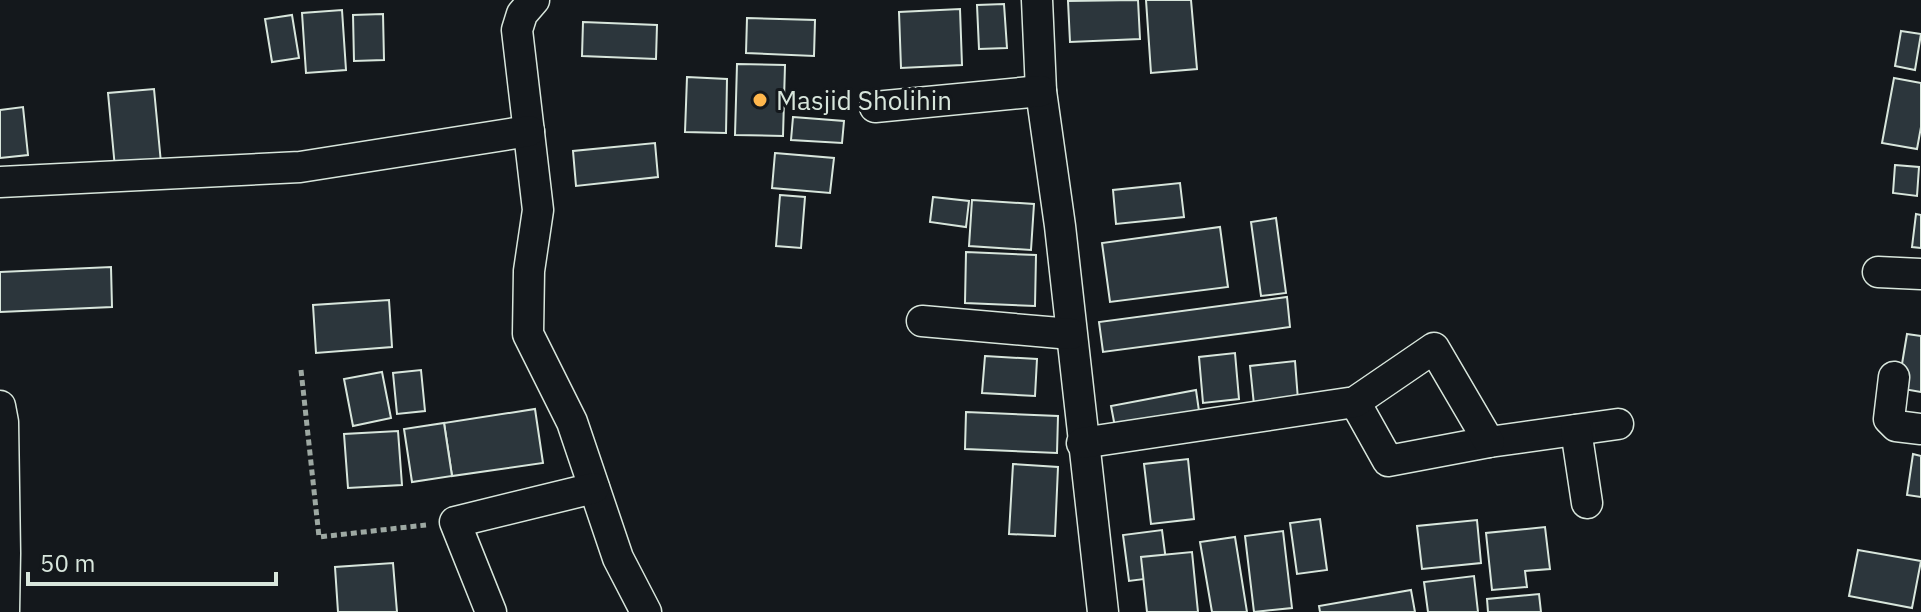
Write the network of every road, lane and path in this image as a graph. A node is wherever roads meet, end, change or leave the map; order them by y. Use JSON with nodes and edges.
{"nodes":[{"id":1,"x":1037,"y":0,"type":"edge"},
{"id":2,"x":532,"y":1,"type":"edge"},
{"id":3,"x":1041,"y":91,"type":"junction"},
{"id":4,"x":875,"y":107,"type":"dead end"},
{"id":5,"x":529,"y":131,"type":"junction"},
{"id":6,"x":0,"y":182,"type":"edge"},
{"id":7,"x":1878,"y":272,"type":"dead end"},
{"id":8,"x":1921,"y":274,"type":"edge"},
{"id":9,"x":922,"y":321,"type":"dead end"},
{"id":10,"x":1071,"y":334,"type":"junction"},
{"id":11,"x":301,"y":370,"type":"dead end"},
{"id":12,"x":1894,"y":377,"type":"dead end"},
{"id":13,"x":1355,"y":402,"type":"junction"},
{"id":14,"x":0,"y":406,"type":"edge"},
{"id":15,"x":1618,"y":424,"type":"dead end"},
{"id":16,"x":1921,"y":429,"type":"edge"},
{"id":17,"x":1576,"y":430,"type":"junction"},
{"id":18,"x":1489,"y":442,"type":"junction"},
{"id":19,"x":1082,"y":443,"type":"junction"},
{"id":20,"x":594,"y":488,"type":"junction"},
{"id":21,"x":1587,"y":503,"type":"dead end"},
{"id":22,"x":455,"y":522,"type":"junction"},
{"id":23,"x":4,"y":612,"type":"edge"},
{"id":24,"x":491,"y":612,"type":"edge"},
{"id":25,"x":646,"y":612,"type":"edge"},
{"id":26,"x":1103,"y":612,"type":"edge"}],
"edges":[{"from":1,"to":3,"type":"street"},
{"from":2,"to":5,"type":"street"},
{"from":3,"to":4,"type":"street"},
{"from":3,"to":10,"type":"street"},
{"from":5,"to":6,"type":"street"},
{"from":5,"to":20,"type":"street"},
{"from":7,"to":8,"type":"street"},
{"from":9,"to":10,"type":"street"},
{"from":10,"to":19,"type":"street"},
{"from":11,"to":22,"type":"path"},
{"from":12,"to":16,"type":"street"},
{"from":13,"to":18,"type":"street"},
{"from":13,"to":18,"type":"street"},
{"from":13,"to":19,"type":"street"},
{"from":14,"to":23,"type":"street"},
{"from":15,"to":17,"type":"street"},
{"from":17,"to":18,"type":"street"},
{"from":17,"to":21,"type":"street"},
{"from":19,"to":26,"type":"street"},
{"from":20,"to":22,"type":"street"},
{"from":20,"to":25,"type":"street"},
{"from":22,"to":24,"type":"street"}]}
